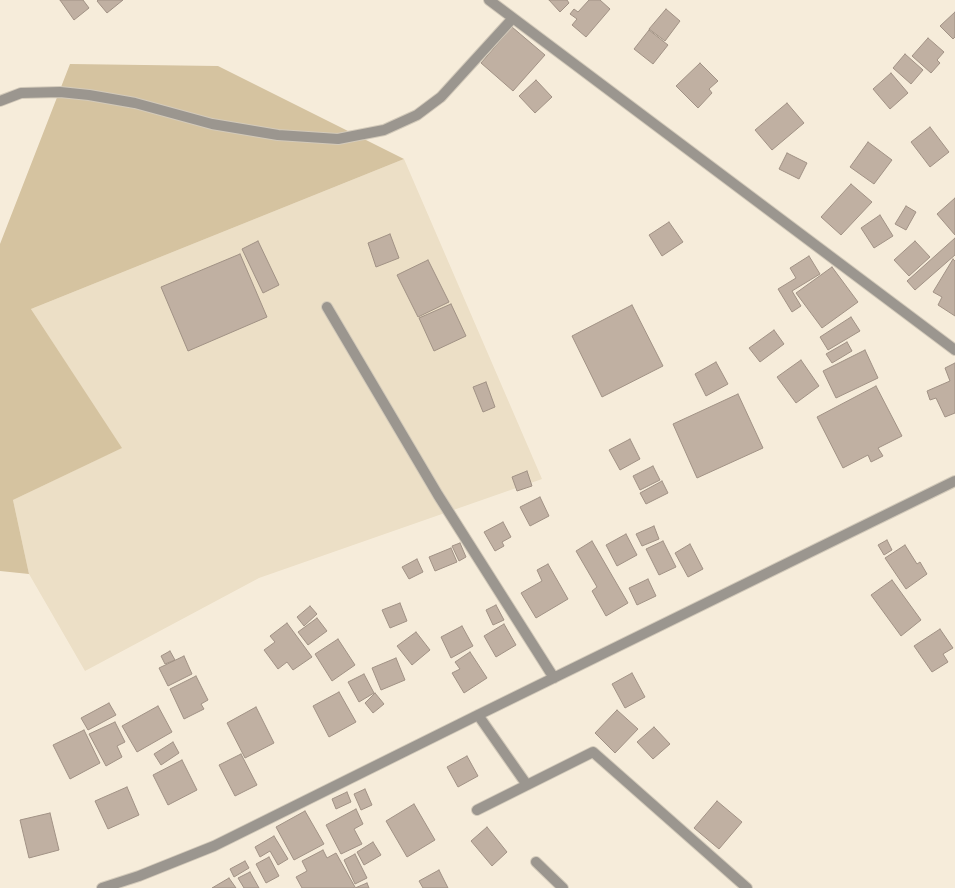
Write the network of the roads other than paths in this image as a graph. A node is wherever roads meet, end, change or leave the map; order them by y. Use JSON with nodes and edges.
{"nodes":[{"id":1,"x":489,"y":0,"type":"edge"},
{"id":2,"x":513,"y":18,"type":"junction"},
{"id":3,"x":0,"y":101,"type":"edge"},
{"id":4,"x":327,"y":307,"type":"dead end"},
{"id":5,"x":955,"y":350,"type":"edge"},
{"id":6,"x":955,"y":481,"type":"edge"},
{"id":7,"x":554,"y":678,"type":"junction"},
{"id":8,"x":478,"y":715,"type":"junction"},
{"id":9,"x":527,"y":785,"type":"junction"},
{"id":10,"x":477,"y":810,"type":"dead end"},
{"id":11,"x":536,"y":862,"type":"dead end"},
{"id":12,"x":102,"y":888,"type":"edge"},
{"id":13,"x":563,"y":888,"type":"edge"},
{"id":14,"x":747,"y":888,"type":"edge"}],
"edges":[{"from":1,"to":2,"type":"street"},
{"from":2,"to":3,"type":"street"},
{"from":2,"to":5,"type":"street"},
{"from":4,"to":7,"type":"street"},
{"from":6,"to":7,"type":"street"},
{"from":7,"to":8,"type":"street"},
{"from":8,"to":9,"type":"street"},
{"from":8,"to":12,"type":"street"},
{"from":9,"to":10,"type":"street"},
{"from":9,"to":14,"type":"street"},
{"from":11,"to":13,"type":"street"}]}
